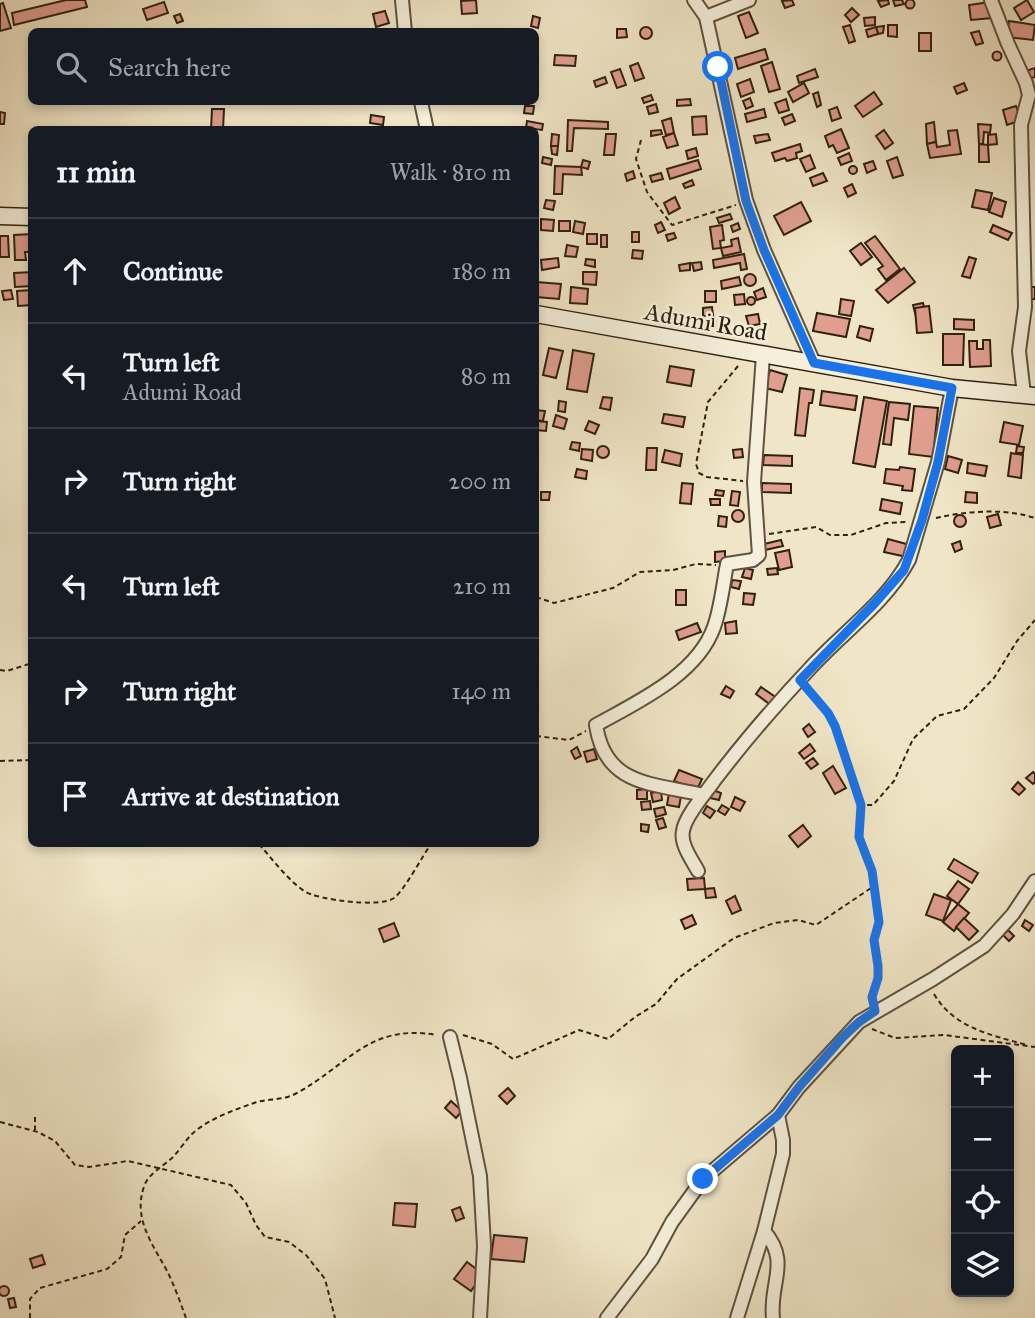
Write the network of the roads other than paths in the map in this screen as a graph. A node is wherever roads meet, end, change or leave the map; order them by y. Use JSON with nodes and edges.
{"nodes":[{"id":1,"x":402,"y":0,"type":"edge"},
{"id":2,"x":694,"y":0,"type":"edge"},
{"id":3,"x":749,"y":0,"type":"edge"},
{"id":4,"x":991,"y":0,"type":"edge"},
{"id":5,"x":706,"y":18,"type":"junction"},
{"id":6,"x":405,"y":28,"type":"edge"},
{"id":7,"x":422,"y":105,"type":"edge"},
{"id":8,"x":426,"y":126,"type":"edge"},
{"id":9,"x":0,"y":216,"type":"edge"},
{"id":10,"x":28,"y":217,"type":"edge"},
{"id":11,"x":539,"y":315,"type":"edge"},
{"id":12,"x":757,"y":354,"type":"junction"},
{"id":13,"x":814,"y":363,"type":"junction"},
{"id":14,"x":952,"y":388,"type":"junction"},
{"id":15,"x":1029,"y":396,"type":"edge"},
{"id":16,"x":703,"y":796,"type":"junction"},
{"id":17,"x":698,"y":871,"type":"dead end"},
{"id":18,"x":1035,"y":881,"type":"edge"},
{"id":19,"x":450,"y":1037,"type":"dead end"},
{"id":20,"x":778,"y":1115,"type":"junction"},
{"id":21,"x":764,"y":1231,"type":"junction"},
{"id":22,"x":480,"y":1318,"type":"edge"},
{"id":23,"x":607,"y":1318,"type":"edge"},
{"id":24,"x":737,"y":1318,"type":"edge"},
{"id":25,"x":773,"y":1318,"type":"edge"}],
"edges":[{"from":1,"to":6,"type":"street"},
{"from":2,"to":5,"type":"street"},
{"from":3,"to":5,"type":"street"},
{"from":4,"to":15,"type":"street"},
{"from":5,"to":13,"type":"street"},
{"from":7,"to":8,"type":"street"},
{"from":9,"to":10,"type":"main road"},
{"from":11,"to":12,"type":"main road","name":"Adumi Road"},
{"from":12,"to":13,"type":"main road","name":"Adumi Road"},
{"from":12,"to":16,"type":"street"},
{"from":13,"to":14,"type":"main road","name":"Adumi Road"},
{"from":14,"to":15,"type":"main road","name":"Adumi Road"},
{"from":14,"to":16,"type":"street"},
{"from":16,"to":17,"type":"street"},
{"from":18,"to":20,"type":"street"},
{"from":19,"to":22,"type":"street"},
{"from":20,"to":21,"type":"street"},
{"from":20,"to":23,"type":"street"},
{"from":21,"to":24,"type":"street"},
{"from":21,"to":25,"type":"street"}]}
